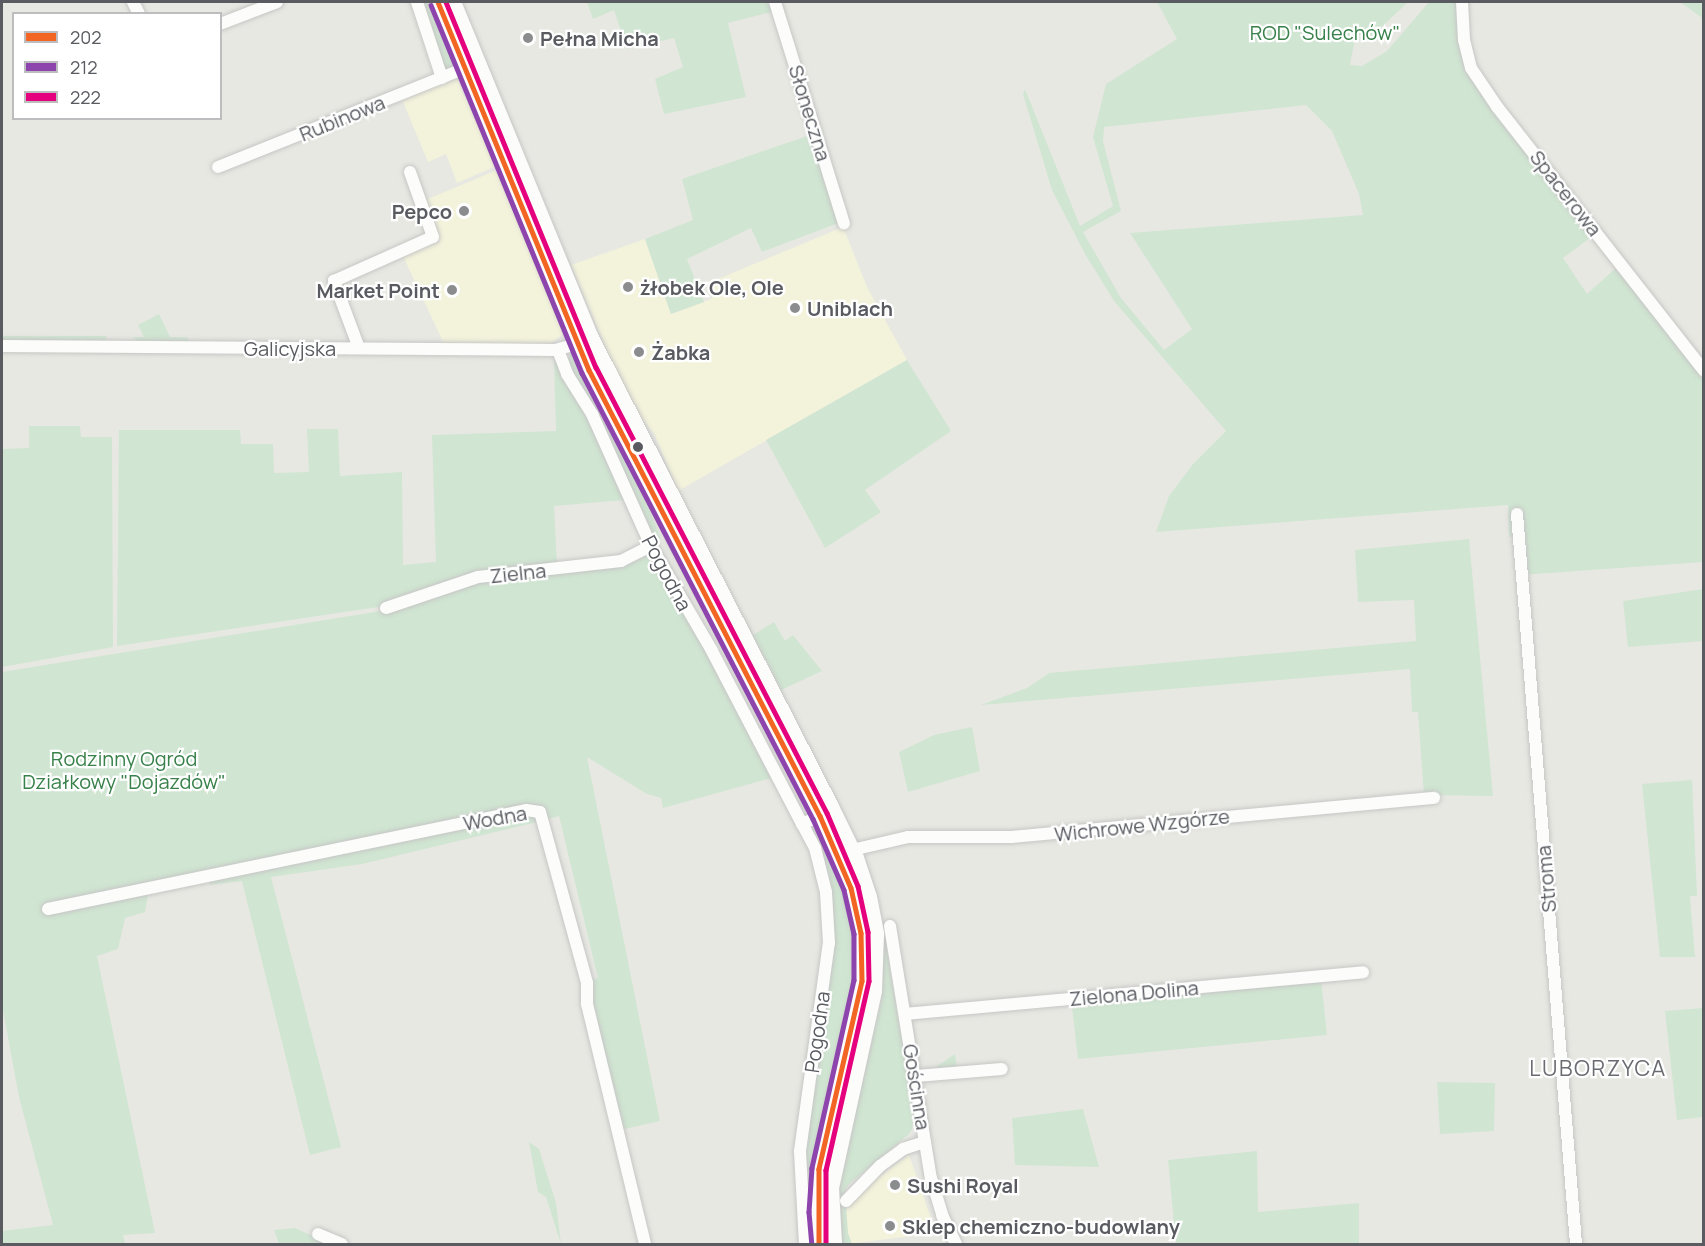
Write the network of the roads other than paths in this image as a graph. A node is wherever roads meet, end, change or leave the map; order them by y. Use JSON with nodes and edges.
{"nodes":[{"id":1,"x":277,"y":2,"type":"edge"},
{"id":2,"x":417,"y":2,"type":"edge"},
{"id":3,"x":438,"y":2,"type":"edge"},
{"id":4,"x":453,"y":2,"type":"edge"},
{"id":5,"x":774,"y":2,"type":"edge"},
{"id":6,"x":1462,"y":2,"type":"edge"},
{"id":7,"x":222,"y":23,"type":"edge"},
{"id":8,"x":465,"y":68,"type":"junction"},
{"id":9,"x":442,"y":78,"type":"junction"},
{"id":10,"x":218,"y":167,"type":"dead end"},
{"id":11,"x":410,"y":172,"type":"dead end"},
{"id":12,"x":844,"y":224,"type":"dead end"},
{"id":13,"x":578,"y":344,"type":"junction"},
{"id":14,"x":2,"y":345,"type":"edge"},
{"id":15,"x":359,"y":348,"type":"junction"},
{"id":16,"x":558,"y":350,"type":"junction"},
{"id":17,"x":1704,"y":371,"type":"edge"},
{"id":18,"x":1517,"y":514,"type":"dead end"},
{"id":19,"x":651,"y":546,"type":"junction"},
{"id":20,"x":386,"y":608,"type":"dead end"},
{"id":21,"x":757,"y":680,"type":"junction"},
{"id":22,"x":1434,"y":798,"type":"dead end"},
{"id":23,"x":820,"y":816,"type":"junction"},
{"id":24,"x":802,"y":824,"type":"junction"},
{"id":25,"x":852,"y":850,"type":"junction"},
{"id":26,"x":48,"y":909,"type":"dead end"},
{"id":27,"x":890,"y":926,"type":"dead end"},
{"id":28,"x":1363,"y":972,"type":"dead end"},
{"id":29,"x":905,"y":1014,"type":"junction"},
{"id":30,"x":1002,"y":1069,"type":"dead end"},
{"id":31,"x":916,"y":1076,"type":"junction"},
{"id":32,"x":925,"y":1142,"type":"junction"},
{"id":33,"x":846,"y":1201,"type":"dead end"},
{"id":34,"x":318,"y":1233,"type":"dead end"},
{"id":35,"x":342,"y":1245,"type":"edge"},
{"id":36,"x":645,"y":1245,"type":"edge"},
{"id":37,"x":805,"y":1245,"type":"edge"},
{"id":38,"x":819,"y":1245,"type":"edge"},
{"id":39,"x":834,"y":1245,"type":"edge"},
{"id":40,"x":956,"y":1245,"type":"edge"},
{"id":41,"x":1576,"y":1245,"type":"edge"}],
"edges":[{"from":1,"to":7,"type":"street"},
{"from":2,"to":9,"type":"street"},
{"from":3,"to":8,"type":"main road"},
{"from":4,"to":21,"type":"main road"},
{"from":5,"to":12,"type":"street","name":"Słoneczna"},
{"from":6,"to":17,"type":"street","name":"Spacerowa"},
{"from":8,"to":9,"type":"street","name":"Rubinowa"},
{"from":8,"to":13,"type":"main road"},
{"from":9,"to":10,"type":"street","name":"Rubinowa"},
{"from":11,"to":15,"type":"street"},
{"from":13,"to":16,"type":"street","name":"Galicyjska"},
{"from":13,"to":21,"type":"main road"},
{"from":14,"to":15,"type":"street","name":"Galicyjska"},
{"from":15,"to":16,"type":"street","name":"Galicyjska"},
{"from":16,"to":19,"type":"street","name":"Pogodna"},
{"from":18,"to":41,"type":"street","name":"Stroma"},
{"from":19,"to":20,"type":"street","name":"Zielna"},
{"from":19,"to":24,"type":"street","name":"Pogodna"},
{"from":21,"to":23,"type":"main road"},
{"from":21,"to":25,"type":"main road"},
{"from":22,"to":25,"type":"street","name":"Wichrowe Wzgórze"},
{"from":23,"to":24,"type":"street"},
{"from":23,"to":38,"type":"main road"},
{"from":24,"to":37,"type":"street","name":"Pogodna"},
{"from":25,"to":39,"type":"main road"},
{"from":26,"to":36,"type":"street","name":"Wodna"},
{"from":27,"to":29,"type":"street","name":"Gościnna"},
{"from":28,"to":29,"type":"street","name":"Zielona Dolina"},
{"from":29,"to":31,"type":"street","name":"Gościnna"},
{"from":30,"to":31,"type":"street"},
{"from":31,"to":32,"type":"street","name":"Gościnna"},
{"from":32,"to":33,"type":"street"},
{"from":32,"to":40,"type":"street","name":"Gościnna"},
{"from":34,"to":35,"type":"street"}]}
